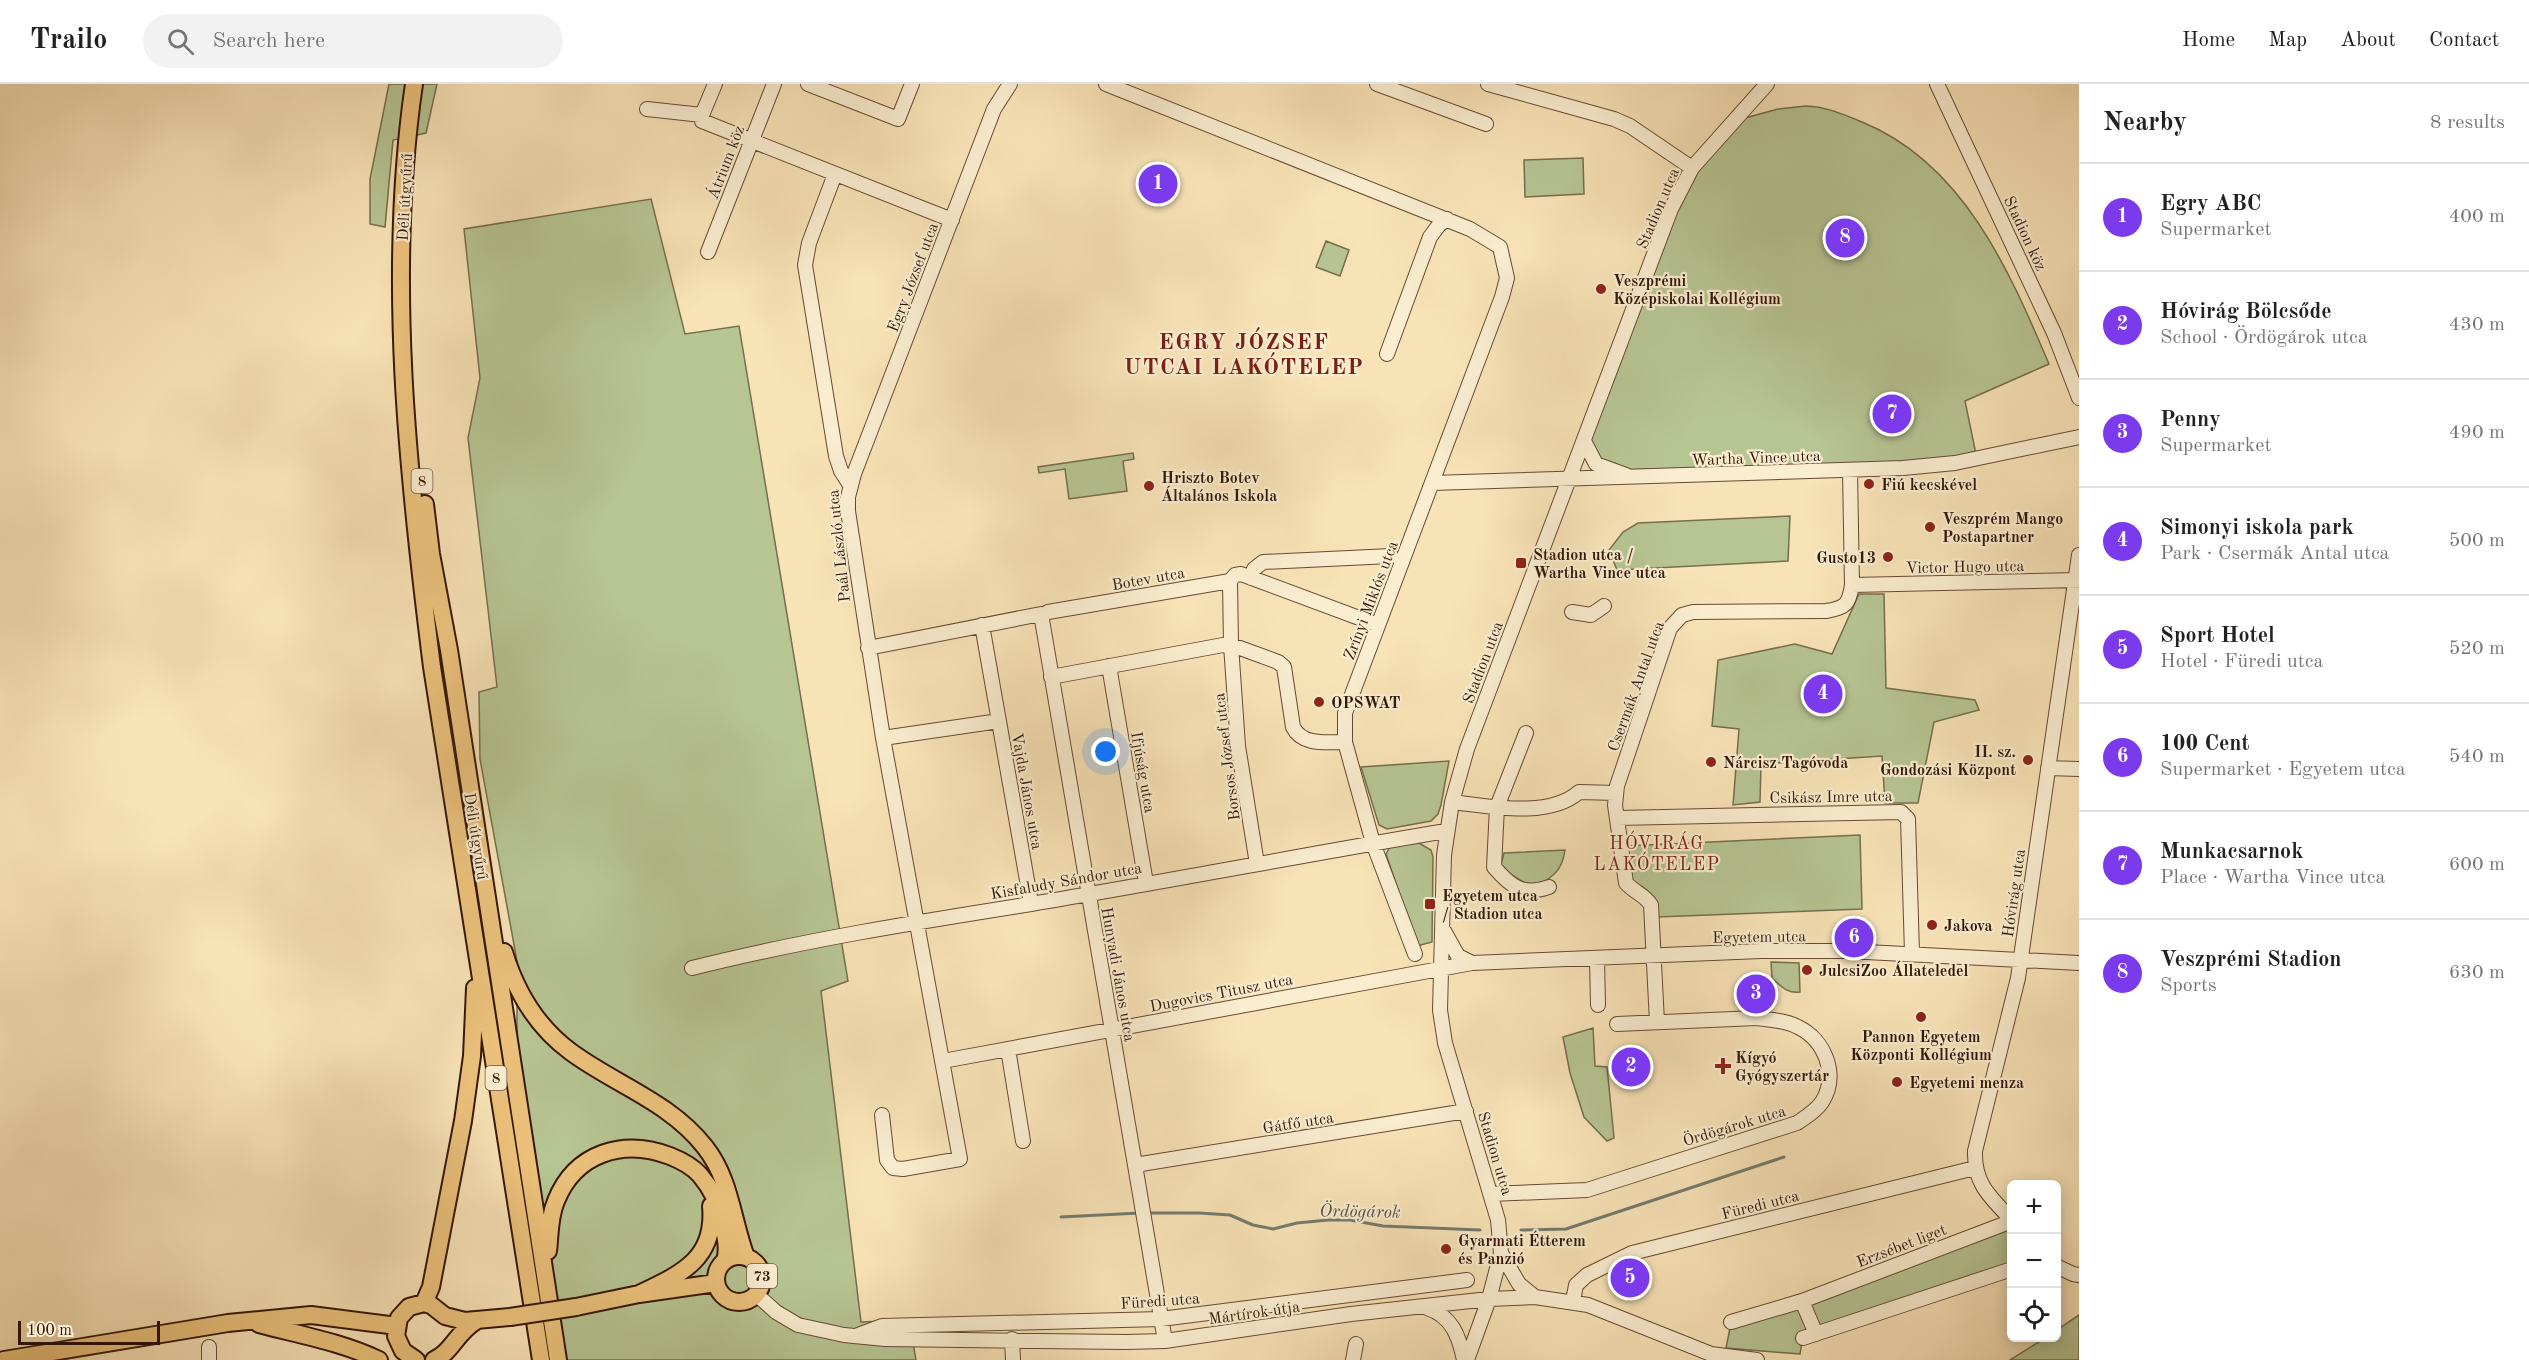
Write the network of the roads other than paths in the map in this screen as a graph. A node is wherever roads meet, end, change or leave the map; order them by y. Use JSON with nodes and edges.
{"nodes":[{"id":1,"x":414,"y":84,"type":"edge"},
{"id":2,"x":715,"y":84,"type":"edge"},
{"id":3,"x":774,"y":84,"type":"edge"},
{"id":4,"x":808,"y":84,"type":"edge"},
{"id":5,"x":912,"y":84,"type":"edge"},
{"id":6,"x":1010,"y":84,"type":"edge"},
{"id":7,"x":1106,"y":84,"type":"edge"},
{"id":8,"x":1377,"y":84,"type":"edge"},
{"id":9,"x":1488,"y":84,"type":"edge"},
{"id":10,"x":1767,"y":84,"type":"edge"},
{"id":11,"x":1937,"y":84,"type":"edge"},
{"id":12,"x":647,"y":109,"type":"dead end"},
{"id":13,"x":702,"y":118,"type":"junction"},
{"id":14,"x":1486,"y":124,"type":"dead end"},
{"id":15,"x":751,"y":141,"type":"junction"},
{"id":16,"x":1692,"y":168,"type":"junction"},
{"id":17,"x":836,"y":174,"type":"junction"},
{"id":18,"x":1447,"y":219,"type":"junction"},
{"id":19,"x":952,"y":220,"type":"junction"},
{"id":20,"x":708,"y":252,"type":"dead end"},
{"id":21,"x":402,"y":310,"type":"junction"},
{"id":22,"x":1387,"y":354,"type":"dead end"},
{"id":23,"x":2079,"y":398,"type":"edge"},
{"id":24,"x":2079,"y":437,"type":"edge"},
{"id":25,"x":1584,"y":441,"type":"junction"},
{"id":26,"x":1850,"y":471,"type":"junction"},
{"id":27,"x":1631,"y":478,"type":"junction"},
{"id":28,"x":1569,"y":479,"type":"junction"},
{"id":29,"x":1432,"y":483,"type":"junction"},
{"id":30,"x":850,"y":485,"type":"junction"},
{"id":31,"x":2079,"y":555,"type":"edge"},
{"id":32,"x":1390,"y":556,"type":"dead end"},
{"id":33,"x":1251,"y":578,"type":"junction"},
{"id":34,"x":2077,"y":580,"type":"edge"},
{"id":35,"x":1230,"y":581,"type":"junction"},
{"id":36,"x":1852,"y":585,"type":"junction"},
{"id":37,"x":1604,"y":606,"type":"dead end"},
{"id":38,"x":1572,"y":612,"type":"dead end"},
{"id":39,"x":1045,"y":613,"type":"junction"},
{"id":40,"x":982,"y":625,"type":"junction"},
{"id":41,"x":1378,"y":625,"type":"junction"},
{"id":42,"x":1231,"y":645,"type":"junction"},
{"id":43,"x":868,"y":648,"type":"junction"},
{"id":44,"x":1109,"y":666,"type":"junction"},
{"id":45,"x":1052,"y":677,"type":"junction"},
{"id":46,"x":999,"y":721,"type":"junction"},
{"id":47,"x":1526,"y":732,"type":"dead end"},
{"id":48,"x":883,"y":738,"type":"junction"},
{"id":49,"x":1345,"y":742,"type":"junction"},
{"id":50,"x":2048,"y":768,"type":"junction"},
{"id":51,"x":2079,"y":770,"type":"edge"},
{"id":52,"x":1616,"y":793,"type":"junction"},
{"id":53,"x":1452,"y":802,"type":"junction"},
{"id":54,"x":1497,"y":807,"type":"junction"},
{"id":55,"x":1617,"y":818,"type":"junction"},
{"id":56,"x":1446,"y":831,"type":"junction"},
{"id":57,"x":1373,"y":843,"type":"junction"},
{"id":58,"x":1257,"y":864,"type":"junction"},
{"id":59,"x":1146,"y":883,"type":"junction"},
{"id":60,"x":1549,"y":887,"type":"dead end"},
{"id":61,"x":1089,"y":893,"type":"junction"},
{"id":62,"x":1031,"y":903,"type":"junction"},
{"id":63,"x":489,"y":909,"type":"junction"},
{"id":64,"x":917,"y":921,"type":"junction"},
{"id":65,"x":1442,"y":925,"type":"junction"},
{"id":66,"x":476,"y":949,"type":"junction"},
{"id":67,"x":1912,"y":953,"type":"junction"},
{"id":68,"x":1415,"y":954,"type":"dead end"},
{"id":69,"x":1654,"y":955,"type":"junction"},
{"id":70,"x":1597,"y":959,"type":"junction"},
{"id":71,"x":2020,"y":961,"type":"junction"},
{"id":72,"x":1473,"y":963,"type":"junction"},
{"id":73,"x":2079,"y":963,"type":"edge"},
{"id":74,"x":692,"y":968,"type":"dead end"},
{"id":75,"x":1440,"y":968,"type":"junction"},
{"id":76,"x":1598,"y":1005,"type":"dead end"},
{"id":77,"x":1657,"y":1022,"type":"junction"},
{"id":78,"x":1617,"y":1024,"type":"dead end"},
{"id":79,"x":1112,"y":1030,"type":"junction"},
{"id":80,"x":1008,"y":1049,"type":"junction"},
{"id":81,"x":944,"y":1061,"type":"junction"},
{"id":82,"x":1466,"y":1111,"type":"junction"},
{"id":83,"x":882,"y":1115,"type":"dead end"},
{"id":84,"x":1023,"y":1141,"type":"dead end"},
{"id":85,"x":1135,"y":1165,"type":"junction"},
{"id":86,"x":1975,"y":1167,"type":"junction"},
{"id":87,"x":707,"y":1184,"type":"junction"},
{"id":88,"x":1491,"y":1194,"type":"junction"},
{"id":89,"x":2007,"y":1215,"type":"edge"},
{"id":90,"x":2007,"y":1223,"type":"edge"},
{"id":91,"x":1501,"y":1253,"type":"junction"},
{"id":92,"x":746,"y":1257,"type":"junction"},
{"id":93,"x":725,"y":1261,"type":"junction"},
{"id":94,"x":2061,"y":1268,"type":"edge"},
{"id":95,"x":2007,"y":1271,"type":"edge"},
{"id":96,"x":2079,"y":1275,"type":"edge"},
{"id":97,"x":1467,"y":1280,"type":"dead end"},
{"id":98,"x":716,"y":1283,"type":"junction"},
{"id":99,"x":547,"y":1288,"type":"junction"},
{"id":100,"x":639,"y":1294,"type":"junction"},
{"id":101,"x":756,"y":1294,"type":"junction"},
{"id":102,"x":1535,"y":1297,"type":"junction"},
{"id":103,"x":1489,"y":1299,"type":"junction"},
{"id":104,"x":1573,"y":1301,"type":"junction"},
{"id":105,"x":1802,"y":1301,"type":"junction"},
{"id":106,"x":424,"y":1303,"type":"junction"},
{"id":107,"x":1425,"y":1307,"type":"junction"},
{"id":108,"x":1161,"y":1318,"type":"junction"},
{"id":109,"x":476,"y":1321,"type":"junction"},
{"id":110,"x":249,"y":1322,"type":"junction"},
{"id":111,"x":1731,"y":1322,"type":"dead end"},
{"id":112,"x":397,"y":1326,"type":"junction"},
{"id":113,"x":855,"y":1336,"type":"junction"},
{"id":114,"x":1012,"y":1339,"type":"junction"},
{"id":115,"x":1165,"y":1341,"type":"junction"},
{"id":116,"x":1356,"y":1344,"type":"dead end"},
{"id":117,"x":4,"y":1360,"type":"edge"},
{"id":118,"x":379,"y":1360,"type":"edge"},
{"id":119,"x":416,"y":1360,"type":"edge"},
{"id":120,"x":437,"y":1360,"type":"edge"},
{"id":121,"x":541,"y":1360,"type":"edge"},
{"id":122,"x":558,"y":1360,"type":"edge"},
{"id":123,"x":1013,"y":1360,"type":"edge"},
{"id":124,"x":1353,"y":1360,"type":"edge"},
{"id":125,"x":1465,"y":1360,"type":"edge"},
{"id":126,"x":1757,"y":1360,"type":"edge"}],
"edges":[{"from":1,"to":21,"type":"main road","name":"Déli útgyűrű","number":"8"},
{"from":2,"to":13,"type":"street"},
{"from":3,"to":15,"type":"street","name":"Átrium köz"},
{"from":4,"to":5,"type":"street"},
{"from":6,"to":19,"type":"street","name":"Egry József utca"},
{"from":7,"to":18,"type":"street"},
{"from":8,"to":14,"type":"street"},
{"from":9,"to":16,"type":"street"},
{"from":10,"to":16,"type":"street","name":"Stadion utca"},
{"from":11,"to":23,"type":"street","name":"Stadion köz"},
{"from":12,"to":13,"type":"street"},
{"from":13,"to":15,"type":"street"},
{"from":15,"to":17,"type":"street"},
{"from":15,"to":20,"type":"street","name":"Átrium köz"},
{"from":16,"to":25,"type":"street","name":"Stadion utca"},
{"from":17,"to":19,"type":"street"},
{"from":17,"to":30,"type":"street","name":"Paál László utca"},
{"from":18,"to":22,"type":"street"},
{"from":18,"to":29,"type":"street","name":"Zrínyi Miklós utca"},
{"from":19,"to":30,"type":"street","name":"Egry József utca"},
{"from":21,"to":63,"type":"main road","name":"Déli útgyűrű","number":"8"},
{"from":21,"to":66,"type":"main road","name":"Déli útgyűrű","number":"8"},
{"from":24,"to":26,"type":"street","name":"Wartha Vince utca"},
{"from":25,"to":27,"type":"street"},
{"from":25,"to":28,"type":"street","name":"Stadion utca"},
{"from":26,"to":27,"type":"street","name":"Wartha Vince utca"},
{"from":26,"to":36,"type":"street"},
{"from":27,"to":28,"type":"street","name":"Wartha Vince utca"},
{"from":28,"to":29,"type":"street","name":"Wartha Vince utca"},
{"from":28,"to":53,"type":"street","name":"Stadion utca"},
{"from":29,"to":41,"type":"street","name":"Zrínyi Miklós utca"},
{"from":30,"to":43,"type":"street","name":"Paál László utca"},
{"from":31,"to":34,"type":"street","name":"Hóvirág utca"},
{"from":32,"to":33,"type":"street","name":"Botev utca"},
{"from":33,"to":35,"type":"street","name":"Botev utca"},
{"from":33,"to":41,"type":"street","name":"Botev utca"},
{"from":34,"to":36,"type":"street","name":"Victor Hugo utca"},
{"from":34,"to":50,"type":"street","name":"Hóvirág utca"},
{"from":35,"to":39,"type":"street","name":"Botev utca"},
{"from":35,"to":42,"type":"street","name":"Borsos József utca"},
{"from":36,"to":52,"type":"street","name":"Csermák Antal utca"},
{"from":37,"to":38,"type":"street"},
{"from":39,"to":40,"type":"street","name":"Botev utca"},
{"from":39,"to":45,"type":"street","name":"Hunyadi János utca"},
{"from":40,"to":43,"type":"street","name":"Botev utca"},
{"from":40,"to":46,"type":"street","name":"Vajda János utca"},
{"from":41,"to":49,"type":"street","name":"Zrínyi Miklós utca"},
{"from":42,"to":44,"type":"street"},
{"from":42,"to":49,"type":"street"},
{"from":42,"to":58,"type":"street","name":"Borsos József utca"},
{"from":43,"to":48,"type":"street","name":"Paál László utca"},
{"from":44,"to":45,"type":"street"},
{"from":44,"to":59,"type":"street","name":"Ifjúság utca"},
{"from":45,"to":61,"type":"street","name":"Hunyadi János utca"},
{"from":46,"to":48,"type":"street","name":"Vajda János utca"},
{"from":46,"to":62,"type":"street","name":"Vajda János utca"},
{"from":47,"to":54,"type":"street"},
{"from":48,"to":64,"type":"street","name":"Paál László utca"},
{"from":49,"to":57,"type":"street","name":"Zrínyi Miklós utca"},
{"from":50,"to":51,"type":"street"},
{"from":50,"to":71,"type":"street","name":"Hóvirág utca"},
{"from":52,"to":54,"type":"street"},
{"from":52,"to":55,"type":"street","name":"Csermák Antal utca"},
{"from":53,"to":54,"type":"street"},
{"from":53,"to":56,"type":"street","name":"Stadion utca"},
{"from":54,"to":60,"type":"street"},
{"from":55,"to":67,"type":"street","name":"Csikász Imre utca"},
{"from":55,"to":69,"type":"street","name":"Csermák Antal utca"},
{"from":56,"to":57,"type":"street","name":"Kisfaludy Sándor utca"},
{"from":56,"to":65,"type":"street","name":"Stadion utca"},
{"from":57,"to":58,"type":"street","name":"Kisfaludy Sándor utca"},
{"from":57,"to":68,"type":"street","name":"Zrínyi Miklós utca"},
{"from":58,"to":59,"type":"street","name":"Kisfaludy Sándor utca"},
{"from":59,"to":61,"type":"street","name":"Kisfaludy Sándor utca"},
{"from":61,"to":62,"type":"street","name":"Kisfaludy Sándor utca"},
{"from":61,"to":79,"type":"street","name":"Hunyadi János utca"},
{"from":62,"to":64,"type":"street","name":"Kisfaludy Sándor utca"},
{"from":63,"to":92,"type":"main road"},
{"from":63,"to":99,"type":"main road","name":"Déli útgyűrű","number":"8"},
{"from":64,"to":74,"type":"street","name":"Kisfaludy Sándor utca"},
{"from":64,"to":81,"type":"street"},
{"from":65,"to":72,"type":"street"},
{"from":65,"to":75,"type":"street","name":"Stadion utca"},
{"from":66,"to":106,"type":"main road"},
{"from":66,"to":121,"type":"main road","name":"Déli útgyűrű","number":"8"},
{"from":67,"to":69,"type":"street","name":"Egyetem utca"},
{"from":67,"to":71,"type":"street","name":"Egyetem utca"},
{"from":69,"to":70,"type":"street","name":"Egyetem utca"},
{"from":69,"to":77,"type":"street","name":"Csermák Antal utca"},
{"from":70,"to":72,"type":"street","name":"Egyetem utca"},
{"from":70,"to":76,"type":"street"},
{"from":71,"to":73,"type":"street","name":"Egyetem utca"},
{"from":71,"to":86,"type":"street","name":"Hóvirág utca"},
{"from":72,"to":75,"type":"street","name":"Egyetem utca"},
{"from":75,"to":79,"type":"street","name":"Dugovics Titusz utca"},
{"from":75,"to":82,"type":"street","name":"Stadion utca"},
{"from":77,"to":78,"type":"street","name":"Ördögárok utca"},
{"from":77,"to":88,"type":"street","name":"Ördögárok utca"},
{"from":79,"to":80,"type":"street","name":"Dugovics Titusz utca"},
{"from":79,"to":85,"type":"street","name":"Hunyadi János utca"},
{"from":80,"to":81,"type":"street","name":"Dugovics Titusz utca"},
{"from":80,"to":84,"type":"street"},
{"from":81,"to":83,"type":"street"},
{"from":82,"to":85,"type":"street","name":"Gátfő utca"},
{"from":82,"to":88,"type":"street","name":"Stadion utca"},
{"from":85,"to":108,"type":"street","name":"Hunyadi János utca"},
{"from":86,"to":89,"type":"street"},
{"from":86,"to":104,"type":"street","name":"Füredi utca"},
{"from":87,"to":93,"type":"main road"},
{"from":87,"to":99,"type":"main road"},
{"from":87,"to":100,"type":"main road"},
{"from":88,"to":91,"type":"street","name":"Stadion utca"},
{"from":90,"to":105,"type":"street","name":"Erzsébet liget"},
{"from":91,"to":102,"type":"street"},
{"from":91,"to":103,"type":"street","name":"Stadion utca"},
{"from":92,"to":93,"type":"main road","number":"73"},
{"from":92,"to":101,"type":"main road","number":"73"},
{"from":93,"to":98,"type":"main road","number":"73"},
{"from":94,"to":96,"type":"street"},
{"from":95,"to":105,"type":"street"},
{"from":97,"to":108,"type":"street","name":"Füredi utca"},
{"from":98,"to":100,"type":"main road"},
{"from":98,"to":101,"type":"main road","number":"73"},
{"from":99,"to":122,"type":"main road","name":"Déli útgyűrű","number":"8"},
{"from":100,"to":109,"type":"main road","bridge":true},
{"from":101,"to":113,"type":"street","name":"Mártírok útja"},
{"from":102,"to":103,"type":"street","name":"Mártírok útja"},
{"from":102,"to":104,"type":"street","name":"Mártírok útja"},
{"from":103,"to":107,"type":"street","name":"Mártírok útja"},
{"from":103,"to":125,"type":"street","name":"Stadion utca"},
{"from":104,"to":126,"type":"street","name":"Mártírok útja"},
{"from":105,"to":111,"type":"street","name":"Erzsébet liget"},
{"from":106,"to":109,"type":"main road"},
{"from":106,"to":112,"type":"main road"},
{"from":107,"to":115,"type":"street","name":"Mártírok útja"},
{"from":107,"to":125,"type":"street"},
{"from":108,"to":113,"type":"street","name":"Füredi utca"},
{"from":108,"to":115,"type":"street","name":"Hunyadi János utca"},
{"from":109,"to":120,"type":"main road"},
{"from":110,"to":112,"type":"main road"},
{"from":110,"to":117,"type":"main road"},
{"from":110,"to":118,"type":"main road"},
{"from":112,"to":119,"type":"main road"},
{"from":113,"to":114,"type":"street","name":"Mártírok útja"},
{"from":114,"to":115,"type":"street","name":"Mártírok útja"},
{"from":114,"to":123,"type":"street"},
{"from":116,"to":124,"type":"street"}]}
